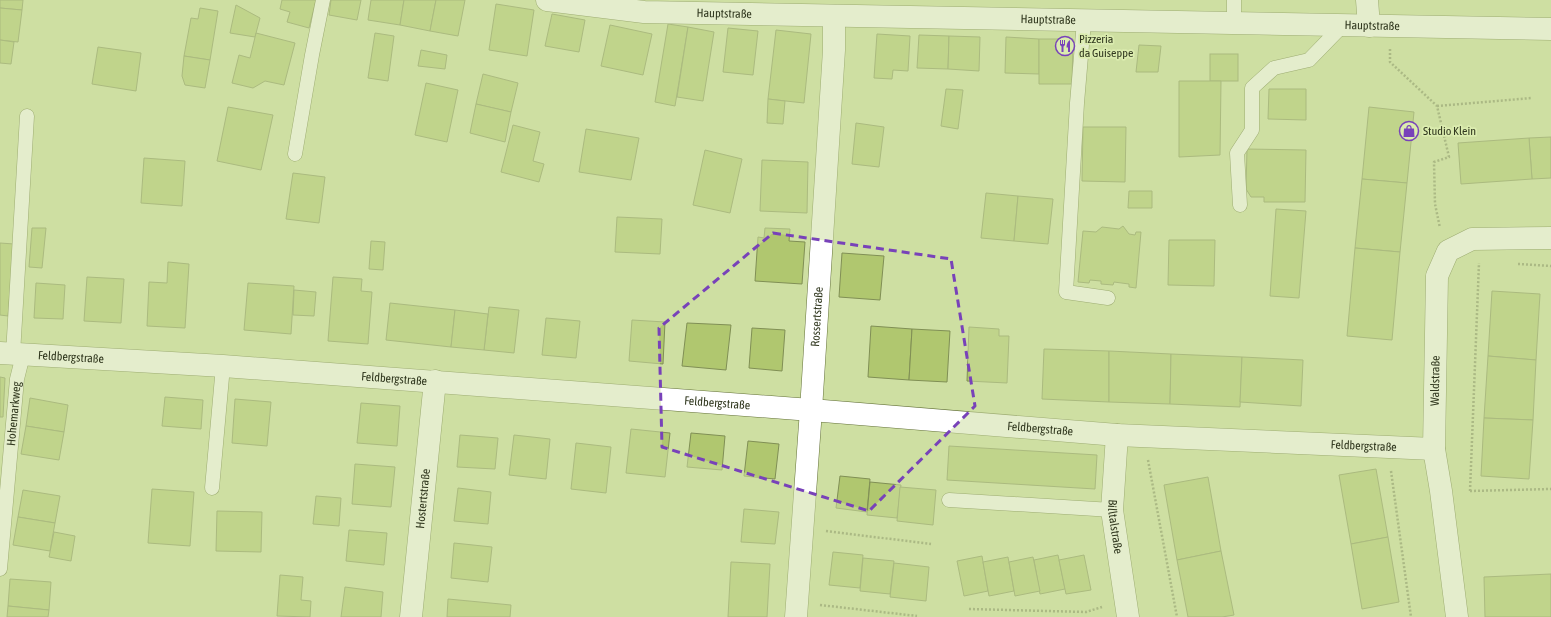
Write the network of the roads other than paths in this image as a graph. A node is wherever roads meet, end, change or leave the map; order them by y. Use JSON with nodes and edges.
{"nodes":[{"id":1,"x":323,"y":0,"type":"edge"},
{"id":2,"x":547,"y":0,"type":"edge"},
{"id":3,"x":1234,"y":0,"type":"edge"},
{"id":4,"x":1367,"y":0,"type":"edge"},
{"id":5,"x":775,"y":7,"type":"edge"},
{"id":6,"x":834,"y":16,"type":"junction"},
{"id":7,"x":1084,"y":21,"type":"junction"},
{"id":8,"x":1234,"y":24,"type":"junction"},
{"id":9,"x":1342,"y":26,"type":"junction"},
{"id":10,"x":1369,"y":26,"type":"junction"},
{"id":11,"x":1551,"y":29,"type":"edge"},
{"id":12,"x":27,"y":116,"type":"dead end"},
{"id":13,"x":295,"y":154,"type":"dead end"},
{"id":14,"x":1240,"y":205,"type":"dead end"},
{"id":15,"x":1551,"y":238,"type":"edge"},
{"id":16,"x":1108,"y":298,"type":"dead end"},
{"id":17,"x":12,"y":354,"type":"edge"},
{"id":18,"x":223,"y":366,"type":"junction"},
{"id":19,"x":435,"y":381,"type":"junction"},
{"id":20,"x":811,"y":410,"type":"junction"},
{"id":21,"x":1117,"y":435,"type":"junction"},
{"id":22,"x":1434,"y":450,"type":"junction"},
{"id":23,"x":212,"y":488,"type":"dead end"},
{"id":24,"x":949,"y":500,"type":"dead end"},
{"id":25,"x":1112,"y":510,"type":"junction"},
{"id":26,"x":0,"y":569,"type":"edge"},
{"id":27,"x":1127,"y":609,"type":"edge"},
{"id":28,"x":796,"y":610,"type":"edge"},
{"id":29,"x":412,"y":617,"type":"edge"},
{"id":30,"x":1456,"y":617,"type":"edge"}],
"edges":[{"from":1,"to":13,"type":"lane"},
{"from":2,"to":5,"type":"street","name":"Hauptstraße"},
{"from":3,"to":8,"type":"lane"},
{"from":4,"to":10,"type":"street"},
{"from":5,"to":6,"type":"street","name":"Hauptstraße"},
{"from":6,"to":7,"type":"street","name":"Hauptstraße"},
{"from":6,"to":20,"type":"street","name":"Rossertstraße"},
{"from":7,"to":8,"type":"street","name":"Hauptstraße"},
{"from":7,"to":16,"type":"lane"},
{"from":8,"to":9,"type":"street","name":"Hauptstraße"},
{"from":9,"to":10,"type":"street","name":"Hauptstraße"},
{"from":9,"to":14,"type":"lane"},
{"from":10,"to":11,"type":"street","name":"Hauptstraße"},
{"from":12,"to":17,"type":"lane","name":"Hohemarkweg"},
{"from":15,"to":22,"type":"street","name":"Waldstraße"},
{"from":17,"to":18,"type":"street","name":"Feldbergstraße"},
{"from":17,"to":26,"type":"lane","name":"Hohemarkweg"},
{"from":18,"to":19,"type":"street","name":"Feldbergstraße"},
{"from":18,"to":23,"type":"lane"},
{"from":19,"to":20,"type":"street","name":"Feldbergstraße"},
{"from":19,"to":29,"type":"street","name":"Hostertstraße"},
{"from":20,"to":21,"type":"street","name":"Feldbergstraße"},
{"from":20,"to":28,"type":"street","name":"Rossertstraße"},
{"from":21,"to":22,"type":"street","name":"Feldbergstraße"},
{"from":21,"to":25,"type":"street","name":"Billtalstraße"},
{"from":22,"to":30,"type":"street","name":"Waldstraße"},
{"from":24,"to":25,"type":"lane"},
{"from":25,"to":27,"type":"street","name":"Billtalstraße"}]}
